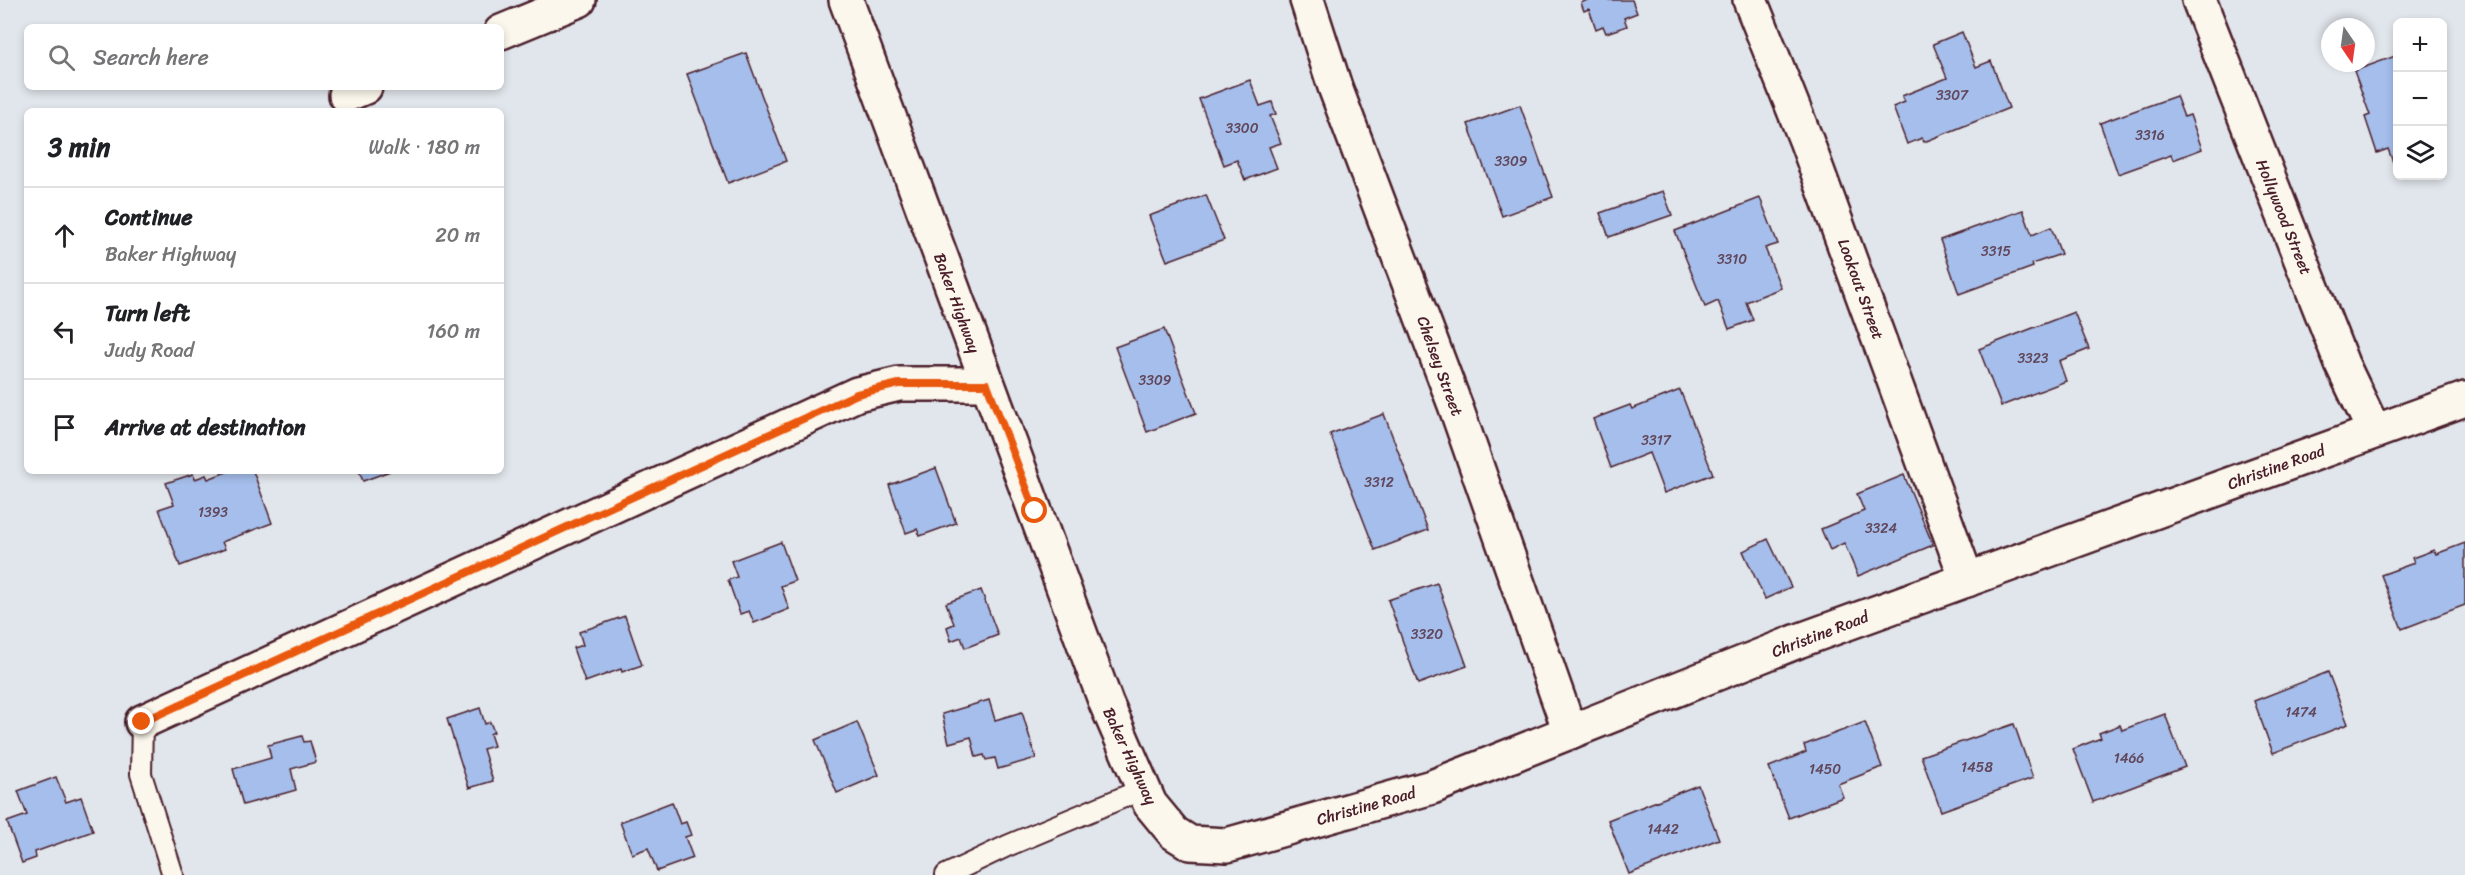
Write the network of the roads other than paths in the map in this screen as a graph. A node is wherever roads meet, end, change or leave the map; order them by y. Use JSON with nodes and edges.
{"nodes":[{"id":1,"x":579,"y":0,"type":"edge"},
{"id":2,"x":846,"y":0,"type":"edge"},
{"id":3,"x":1307,"y":0,"type":"edge"},
{"id":4,"x":1750,"y":0,"type":"edge"},
{"id":5,"x":2199,"y":0,"type":"edge"},
{"id":6,"x":504,"y":31,"type":"edge"},
{"id":7,"x":987,"y":384,"type":"junction"},
{"id":8,"x":2465,"y":399,"type":"edge"},
{"id":9,"x":2374,"y":431,"type":"junction"},
{"id":10,"x":1967,"y":580,"type":"junction"},
{"id":11,"x":142,"y":722,"type":"joint"},
{"id":12,"x":1570,"y":732,"type":"junction"},
{"id":13,"x":1143,"y":789,"type":"junction"},
{"id":14,"x":1174,"y":833,"type":"joint"},
{"id":15,"x":173,"y":875,"type":"edge"},
{"id":16,"x":946,"y":875,"type":"edge"}],
"edges":[{"from":1,"to":6,"type":"street"},
{"from":2,"to":7,"type":"street","name":"Baker Highway"},
{"from":3,"to":12,"type":"street","name":"Chelsey Street"},
{"from":4,"to":10,"type":"street","name":"Lookout Street"},
{"from":5,"to":9,"type":"street","name":"Hollywood Street"},
{"from":7,"to":11,"type":"street"},
{"from":7,"to":13,"type":"street","name":"Baker Highway"},
{"from":8,"to":9,"type":"street","name":"Christine Road"},
{"from":9,"to":10,"type":"street","name":"Christine Road"},
{"from":10,"to":12,"type":"street","name":"Christine Road"},
{"from":11,"to":15,"type":"lane"},
{"from":12,"to":14,"type":"street","name":"Christine Road"},
{"from":13,"to":14,"type":"street","name":"Baker Highway"},
{"from":13,"to":16,"type":"lane"}]}
